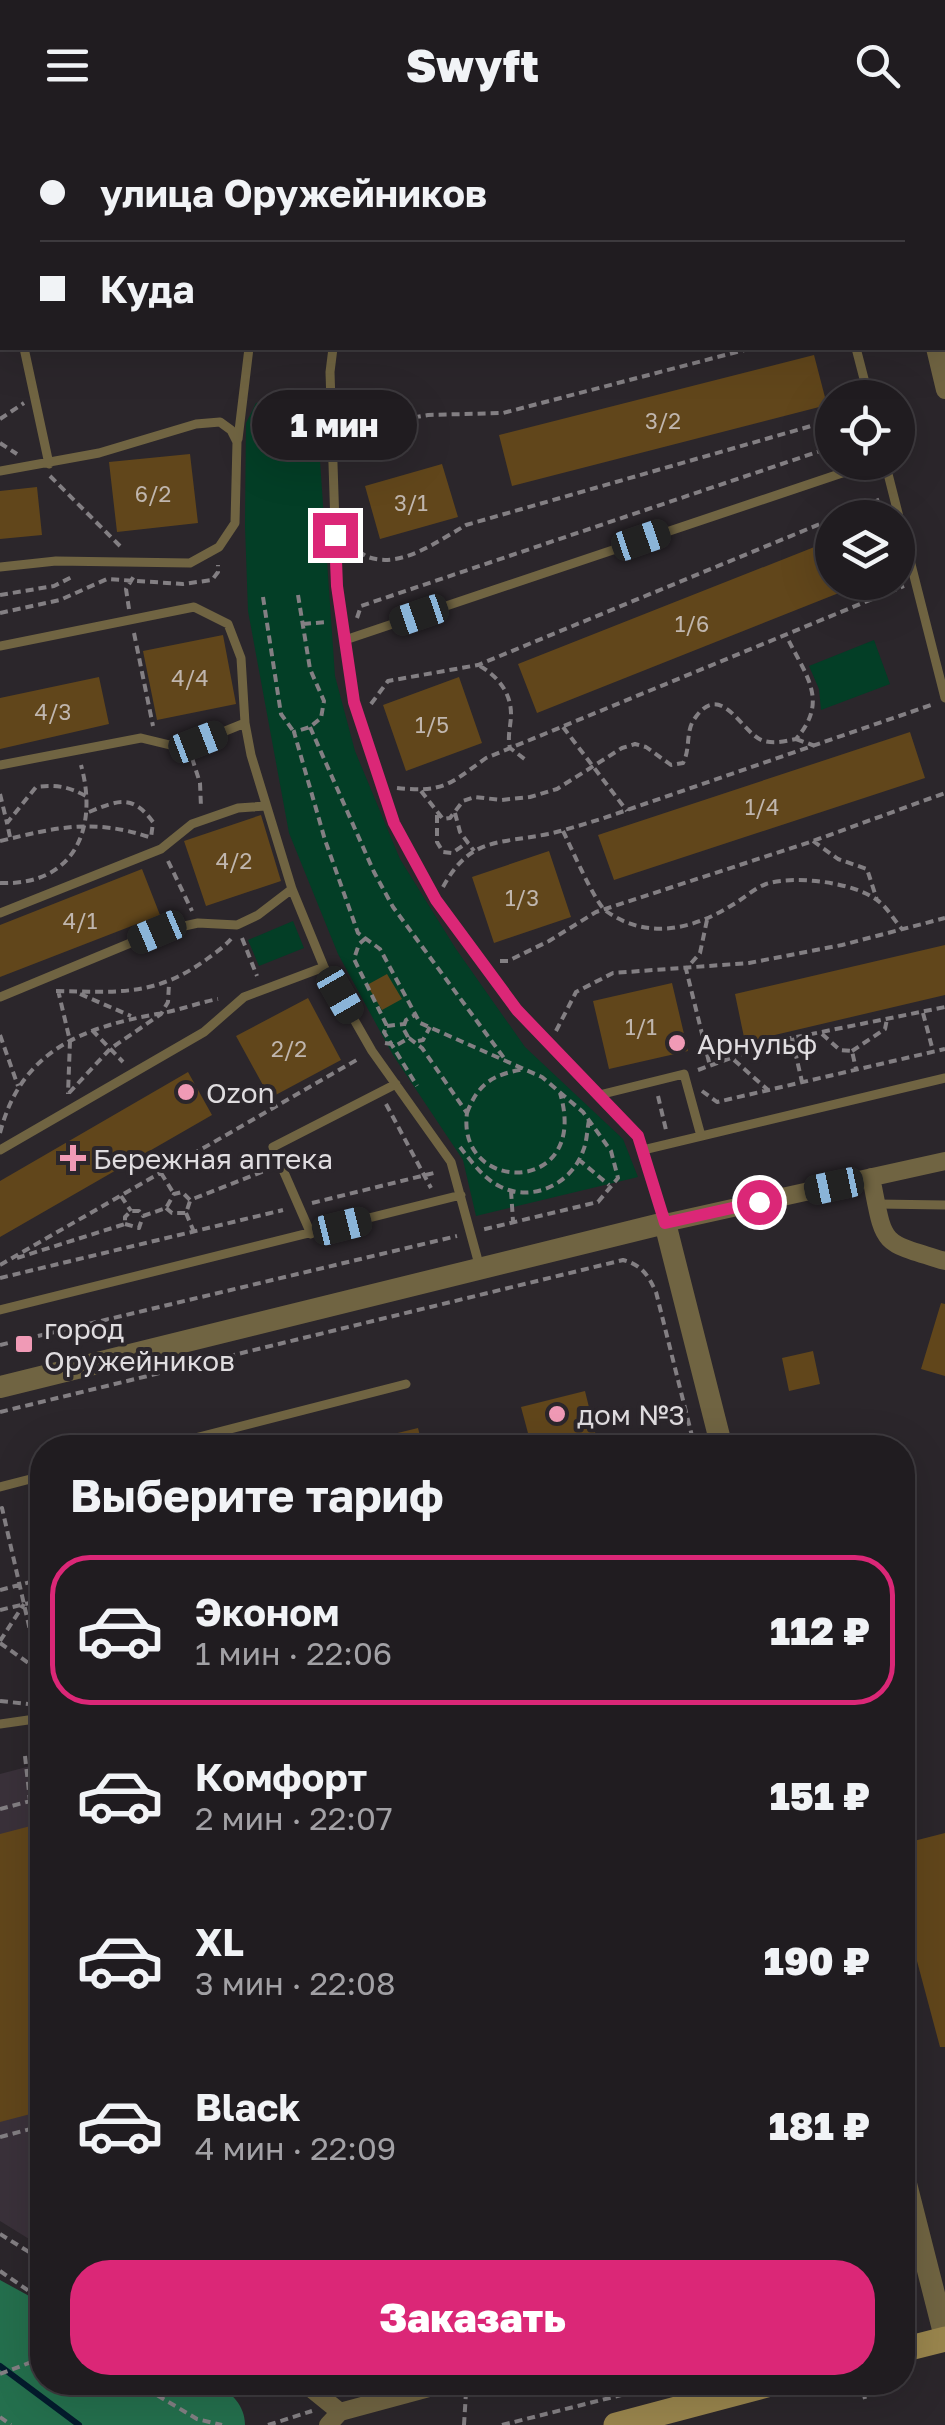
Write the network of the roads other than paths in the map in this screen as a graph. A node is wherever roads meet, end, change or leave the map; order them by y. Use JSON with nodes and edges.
{"nodes":[{"id":1,"x":24,"y":350,"type":"edge"},
{"id":2,"x":249,"y":350,"type":"edge"},
{"id":3,"x":333,"y":350,"type":"edge"},
{"id":4,"x":857,"y":350,"type":"edge"},
{"id":5,"x":935,"y":350,"type":"edge"},
{"id":6,"x":864,"y":380,"type":"edge"},
{"id":7,"x":945,"y":390,"type":"edge"},
{"id":8,"x":237,"y":442,"type":"junction"},
{"id":9,"x":49,"y":464,"type":"junction"},
{"id":10,"x":0,"y":471,"type":"edge"},
{"id":11,"x":821,"y":480,"type":"edge"},
{"id":12,"x":890,"y":480,"type":"edge"},
{"id":13,"x":0,"y":567,"type":"edge"},
{"id":14,"x":345,"y":640,"type":"junction"},
{"id":15,"x":0,"y":646,"type":"edge"},
{"id":16,"x":945,"y":699,"type":"edge"},
{"id":17,"x":245,"y":723,"type":"junction"},
{"id":18,"x":0,"y":765,"type":"edge"},
{"id":19,"x":266,"y":806,"type":"junction"},
{"id":20,"x":292,"y":889,"type":"junction"},
{"id":21,"x":0,"y":913,"type":"edge"},
{"id":22,"x":324,"y":967,"type":"junction"},
{"id":23,"x":0,"y":997,"type":"edge"},
{"id":24,"x":945,"y":1078,"type":"edge"},
{"id":25,"x":396,"y":1084,"type":"junction"},
{"id":26,"x":599,"y":1095,"type":"junction"},
{"id":27,"x":701,"y":1136,"type":"junction"},
{"id":28,"x":0,"y":1150,"type":"edge"},
{"id":29,"x":642,"y":1150,"type":"junction"},
{"id":30,"x":945,"y":1160,"type":"edge"},
{"id":31,"x":872,"y":1177,"type":"junction"},
{"id":32,"x":461,"y":1196,"type":"junction"},
{"id":33,"x":877,"y":1204,"type":"junction"},
{"id":34,"x":945,"y":1205,"type":"edge"},
{"id":35,"x":665,"y":1223,"type":"junction"},
{"id":36,"x":311,"y":1234,"type":"junction"},
{"id":37,"x":945,"y":1261,"type":"edge"},
{"id":38,"x":480,"y":1270,"type":"junction"},
{"id":39,"x":0,"y":1310,"type":"edge"},
{"id":40,"x":406,"y":1384,"type":"dead end"},
{"id":41,"x":0,"y":1387,"type":"edge"},
{"id":42,"x":207,"y":1435,"type":"edge"},
{"id":43,"x":719,"y":1435,"type":"edge"},
{"id":44,"x":30,"y":1479,"type":"edge"},
{"id":45,"x":0,"y":1487,"type":"edge"},
{"id":46,"x":30,"y":1720,"type":"edge"},
{"id":47,"x":0,"y":1724,"type":"edge"},
{"id":48,"x":915,"y":2219,"type":"edge"},
{"id":49,"x":945,"y":2338,"type":"edge"},
{"id":50,"x":915,"y":2346,"type":"edge"},
{"id":51,"x":314,"y":2395,"type":"edge"},
{"id":52,"x":409,"y":2395,"type":"edge"},
{"id":53,"x":729,"y":2395,"type":"edge"},
{"id":54,"x":334,"y":2418,"type":"edge"},
{"id":55,"x":616,"y":2425,"type":"edge"}],
"edges":[{"from":1,"to":9,"type":"lane"},
{"from":2,"to":8,"type":"lane"},
{"from":3,"to":14,"type":"lane"},
{"from":4,"to":6,"type":"lane"},
{"from":5,"to":7,"type":"street"},
{"from":8,"to":9,"type":"lane"},
{"from":8,"to":13,"type":"lane"},
{"from":9,"to":10,"type":"lane"},
{"from":11,"to":14,"type":"lane"},
{"from":12,"to":16,"type":"lane"},
{"from":14,"to":26,"type":"lane"},
{"from":15,"to":17,"type":"lane"},
{"from":17,"to":18,"type":"lane"},
{"from":17,"to":19,"type":"lane"},
{"from":19,"to":20,"type":"lane"},
{"from":19,"to":21,"type":"lane"},
{"from":20,"to":22,"type":"lane"},
{"from":20,"to":23,"type":"lane"},
{"from":22,"to":25,"type":"lane"},
{"from":22,"to":28,"type":"lane"},
{"from":24,"to":27,"type":"lane"},
{"from":25,"to":32,"type":"lane"},
{"from":25,"to":36,"type":"lane"},
{"from":26,"to":27,"type":"lane"},
{"from":26,"to":29,"type":"lane"},
{"from":27,"to":29,"type":"lane"},
{"from":29,"to":35,"type":"lane"},
{"from":30,"to":31,"type":"street"},
{"from":31,"to":33,"type":"street"},
{"from":31,"to":35,"type":"street"},
{"from":32,"to":36,"type":"lane"},
{"from":32,"to":38,"type":"lane"},
{"from":33,"to":34,"type":"lane"},
{"from":33,"to":37,"type":"street"},
{"from":35,"to":38,"type":"street"},
{"from":35,"to":43,"type":"street"},
{"from":36,"to":39,"type":"lane"},
{"from":38,"to":41,"type":"street"},
{"from":40,"to":42,"type":"lane"},
{"from":44,"to":45,"type":"lane"},
{"from":46,"to":47,"type":"lane"},
{"from":48,"to":49,"type":"street"},
{"from":49,"to":50,"type":"main road"},
{"from":51,"to":54,"type":"street"},
{"from":52,"to":54,"type":"street"},
{"from":53,"to":55,"type":"main road"}]}
